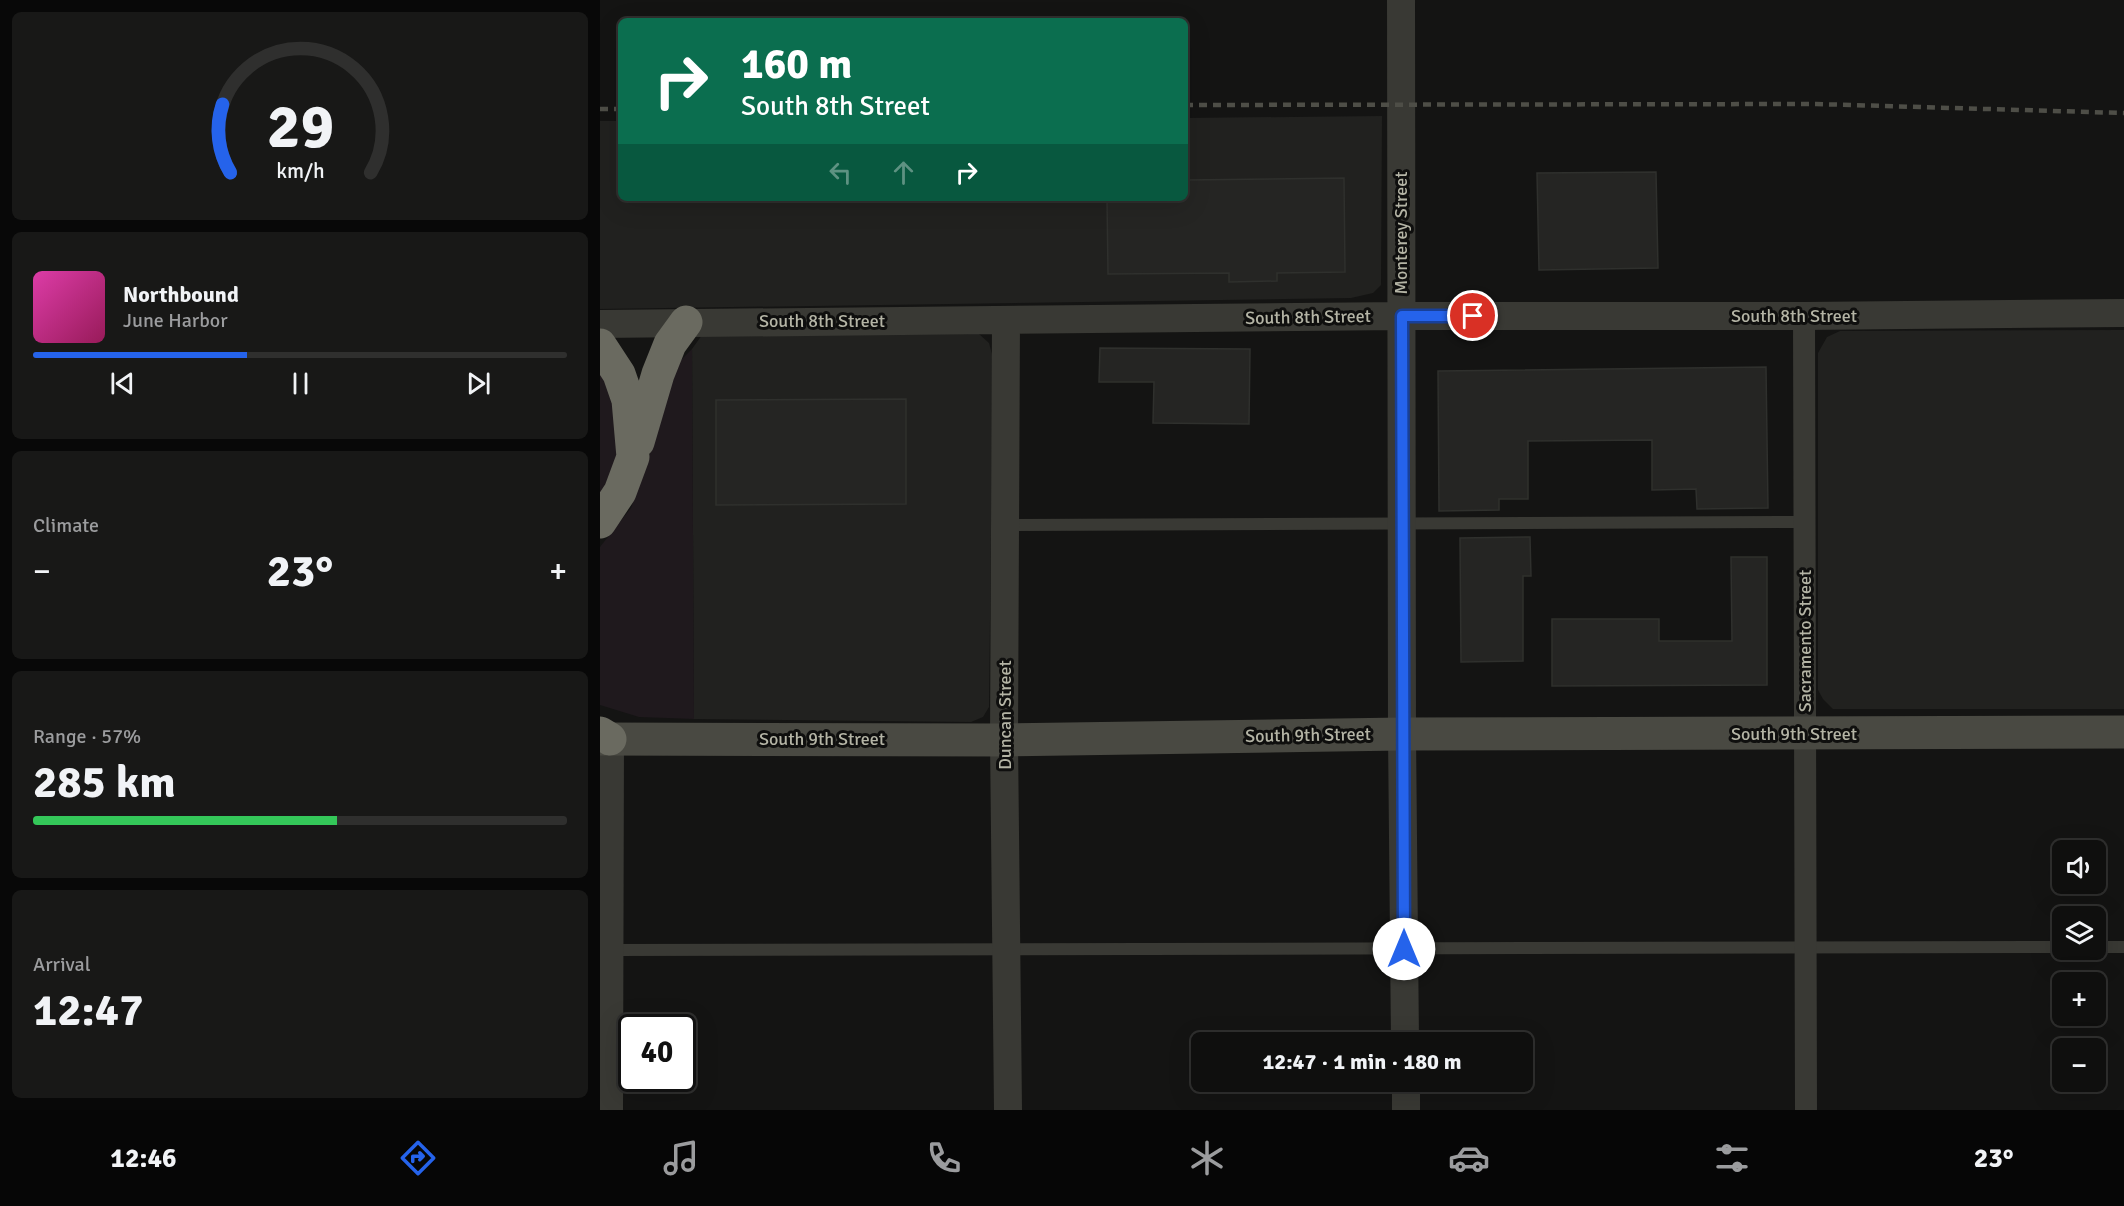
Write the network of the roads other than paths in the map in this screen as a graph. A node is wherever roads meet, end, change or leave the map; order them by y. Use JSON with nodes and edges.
{"nodes":[{"id":1,"x":1401,"y":0,"type":"edge"},
{"id":2,"x":2124,"y":313,"type":"edge"},
{"id":3,"x":1402,"y":316,"type":"junction"},
{"id":4,"x":1804,"y":316,"type":"junction"},
{"id":5,"x":1006,"y":320,"type":"junction"},
{"id":6,"x":686,"y":322,"type":"junction"},
{"id":7,"x":600,"y":324,"type":"edge"},
{"id":8,"x":600,"y":345,"type":"edge"},
{"id":9,"x":633,"y":457,"type":"junction"},
{"id":10,"x":600,"y":522,"type":"edge"},
{"id":11,"x":1804,"y":522,"type":"junction"},
{"id":12,"x":1402,"y":524,"type":"junction"},
{"id":13,"x":1004,"y":525,"type":"junction"},
{"id":14,"x":2124,"y":732,"type":"edge"},
{"id":15,"x":1402,"y":734,"type":"junction"},
{"id":16,"x":1805,"y":734,"type":"junction"},
{"id":17,"x":603,"y":737,"type":"edge"},
{"id":18,"x":1004,"y":740,"type":"junction"},
{"id":19,"x":2052,"y":947,"type":"edge"},
{"id":20,"x":2106,"y":947,"type":"edge"},
{"id":21,"x":2124,"y":947,"type":"edge"},
{"id":22,"x":1007,"y":948,"type":"junction"},
{"id":23,"x":1404,"y":949,"type":"junction"},
{"id":24,"x":1805,"y":949,"type":"junction"},
{"id":25,"x":604,"y":950,"type":"edge"},
{"id":26,"x":1406,"y":1032,"type":"edge"},
{"id":27,"x":1406,"y":1092,"type":"edge"},
{"id":28,"x":609,"y":1110,"type":"edge"},
{"id":29,"x":1008,"y":1110,"type":"edge"},
{"id":30,"x":1406,"y":1110,"type":"edge"},
{"id":31,"x":1806,"y":1110,"type":"edge"}],
"edges":[{"from":1,"to":3,"type":"street","name":"Monterey Street"},
{"from":2,"to":4,"type":"street","name":"South 8th Street"},
{"from":3,"to":4,"type":"street","name":"South 8th Street"},
{"from":3,"to":5,"type":"street","name":"South 8th Street"},
{"from":3,"to":12,"type":"street","name":"Monterey Street"},
{"from":4,"to":11,"type":"street","name":"Sacramento Street"},
{"from":5,"to":6,"type":"street","name":"South 8th Street"},
{"from":5,"to":13,"type":"street","name":"Duncan Street"},
{"from":6,"to":7,"type":"street","name":"South 8th Street"},
{"from":6,"to":9,"type":"highway"},
{"from":8,"to":9,"type":"highway"},
{"from":9,"to":10,"type":"highway"},
{"from":11,"to":12,"type":"lane"},
{"from":11,"to":16,"type":"street","name":"Sacramento Street"},
{"from":12,"to":13,"type":"lane"},
{"from":12,"to":15,"type":"street","name":"Monterey Street"},
{"from":13,"to":18,"type":"street","name":"Duncan Street"},
{"from":14,"to":16,"type":"main road","name":"South 9th Street"},
{"from":15,"to":16,"type":"main road","name":"South 9th Street"},
{"from":15,"to":18,"type":"main road","name":"South 9th Street"},
{"from":15,"to":23,"type":"street","name":"Monterey Street"},
{"from":16,"to":24,"type":"street","name":"Sacramento Street"},
{"from":17,"to":18,"type":"main road","name":"South 9th Street"},
{"from":17,"to":25,"type":"street"},
{"from":18,"to":22,"type":"street","name":"Duncan Street"},
{"from":19,"to":24,"type":"lane"},
{"from":20,"to":21,"type":"lane"},
{"from":22,"to":23,"type":"lane"},
{"from":22,"to":25,"type":"lane"},
{"from":22,"to":29,"type":"street","name":"Duncan Street"},
{"from":23,"to":24,"type":"lane"},
{"from":23,"to":26,"type":"street","name":"Monterey Street"},
{"from":24,"to":31,"type":"street","name":"Sacramento Street"},
{"from":25,"to":28,"type":"street"},
{"from":27,"to":30,"type":"street"}]}
